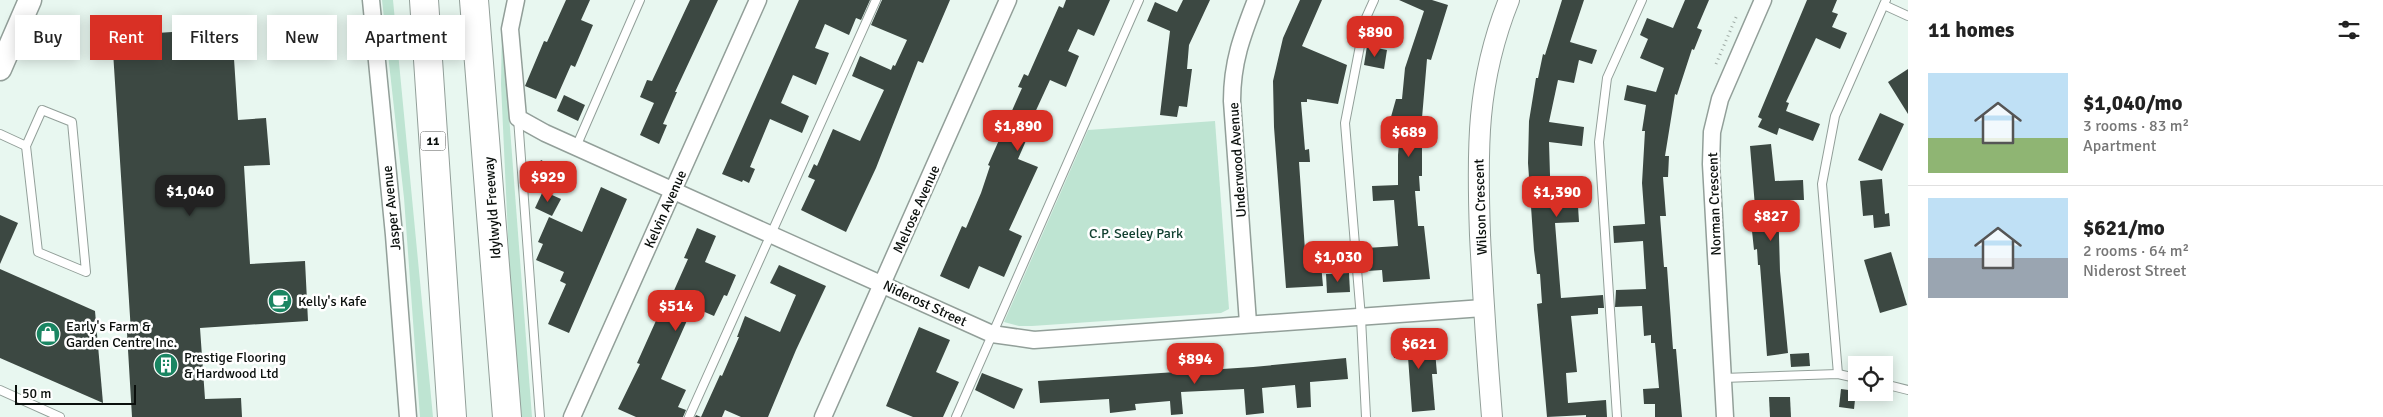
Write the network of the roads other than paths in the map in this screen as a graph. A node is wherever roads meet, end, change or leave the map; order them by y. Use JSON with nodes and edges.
{"nodes":[{"id":1,"x":30,"y":0,"type":"edge"},
{"id":2,"x":371,"y":0,"type":"edge"},
{"id":3,"x":408,"y":0,"type":"edge"},
{"id":4,"x":424,"y":0,"type":"edge"},
{"id":5,"x":474,"y":0,"type":"edge"},
{"id":6,"x":486,"y":0,"type":"edge"},
{"id":7,"x":516,"y":0,"type":"edge"},
{"id":8,"x":640,"y":0,"type":"edge"},
{"id":9,"x":758,"y":0,"type":"edge"},
{"id":10,"x":876,"y":0,"type":"edge"},
{"id":11,"x":1008,"y":0,"type":"edge"},
{"id":12,"x":1140,"y":0,"type":"edge"},
{"id":13,"x":1256,"y":0,"type":"edge"},
{"id":14,"x":1374,"y":0,"type":"edge"},
{"id":15,"x":1508,"y":0,"type":"edge"},
{"id":16,"x":1642,"y":0,"type":"edge"},
{"id":17,"x":1762,"y":0,"type":"edge"},
{"id":18,"x":1885,"y":3,"type":"edge"},
{"id":19,"x":1908,"y":16,"type":"edge"},
{"id":20,"x":0,"y":69,"type":"edge"},
{"id":21,"x":483,"y":94,"type":"junction"},
{"id":22,"x":431,"y":103,"type":"junction"},
{"id":23,"x":518,"y":118,"type":"junction"},
{"id":24,"x":0,"y":134,"type":"edge"},
{"id":25,"x":26,"y":146,"type":"junction"},
{"id":26,"x":576,"y":147,"type":"junction"},
{"id":27,"x":673,"y":190,"type":"junction"},
{"id":28,"x":770,"y":233,"type":"junction"},
{"id":29,"x":882,"y":284,"type":"junction"},
{"id":30,"x":1483,"y":308,"type":"junction"},
{"id":31,"x":1361,"y":318,"type":"junction"},
{"id":32,"x":1248,"y":324,"type":"junction"},
{"id":33,"x":992,"y":334,"type":"junction"},
{"id":34,"x":1838,"y":374,"type":"junction"},
{"id":35,"x":1848,"y":376,"type":"edge"},
{"id":36,"x":1723,"y":378,"type":"junction"},
{"id":37,"x":1893,"y":386,"type":"edge"},
{"id":38,"x":0,"y":390,"type":"edge"},
{"id":39,"x":1908,"y":390,"type":"edge"},
{"id":40,"x":60,"y":417,"type":"edge"},
{"id":41,"x":408,"y":417,"type":"edge"},
{"id":42,"x":452,"y":417,"type":"edge"},
{"id":43,"x":507,"y":417,"type":"edge"},
{"id":44,"x":540,"y":417,"type":"edge"},
{"id":45,"x":572,"y":417,"type":"edge"},
{"id":46,"x":689,"y":417,"type":"edge"},
{"id":47,"x":823,"y":417,"type":"edge"},
{"id":48,"x":956,"y":417,"type":"edge"},
{"id":49,"x":1366,"y":417,"type":"edge"},
{"id":50,"x":1492,"y":417,"type":"edge"},
{"id":51,"x":1617,"y":417,"type":"edge"},
{"id":52,"x":1725,"y":417,"type":"edge"}],
"edges":[{"from":1,"to":20,"type":"main road"},
{"from":2,"to":41,"type":"street","name":"Jasper Avenue"},
{"from":3,"to":22,"type":"highway"},
{"from":4,"to":22,"type":"highway","number":"11"},
{"from":5,"to":21,"type":"highway","name":"Idylwyld Freeway"},
{"from":6,"to":21,"type":"highway"},
{"from":7,"to":23,"type":"street"},
{"from":8,"to":26,"type":"lane"},
{"from":9,"to":27,"type":"street","name":"Kelvin Avenue"},
{"from":10,"to":28,"type":"lane"},
{"from":11,"to":29,"type":"street","name":"Melrose Avenue"},
{"from":12,"to":33,"type":"lane"},
{"from":13,"to":32,"type":"street","name":"Underwood Avenue"},
{"from":14,"to":31,"type":"lane"},
{"from":15,"to":30,"type":"street","name":"Wilson Crescent"},
{"from":16,"to":51,"type":"lane"},
{"from":17,"to":36,"type":"street","name":"Norman Crescent"},
{"from":18,"to":19,"type":"lane"},
{"from":18,"to":34,"type":"lane"},
{"from":21,"to":43,"type":"highway","name":"Idylwyld Freeway"},
{"from":22,"to":42,"type":"highway","number":"11"},
{"from":23,"to":26,"type":"street","name":"Niderost Street"},
{"from":23,"to":44,"type":"lane"},
{"from":24,"to":25,"type":"lane"},
{"from":25,"to":25,"type":"lane"},
{"from":26,"to":27,"type":"street","name":"Niderost Street"},
{"from":27,"to":28,"type":"street","name":"Niderost Street"},
{"from":27,"to":45,"type":"street","name":"Kelvin Avenue"},
{"from":28,"to":29,"type":"street","name":"Niderost Street"},
{"from":28,"to":46,"type":"lane"},
{"from":29,"to":33,"type":"street","name":"Niderost Street"},
{"from":29,"to":47,"type":"street","name":"Melrose Avenue"},
{"from":30,"to":31,"type":"street","name":"Niderost Street"},
{"from":30,"to":50,"type":"street","name":"Wilson Crescent"},
{"from":31,"to":32,"type":"street","name":"Niderost Street"},
{"from":31,"to":49,"type":"lane"},
{"from":32,"to":33,"type":"street","name":"Niderost Street"},
{"from":33,"to":48,"type":"lane"},
{"from":34,"to":35,"type":"lane"},
{"from":34,"to":36,"type":"lane"},
{"from":36,"to":52,"type":"street","name":"Norman Crescent"},
{"from":37,"to":39,"type":"lane"},
{"from":38,"to":40,"type":"lane"}]}
